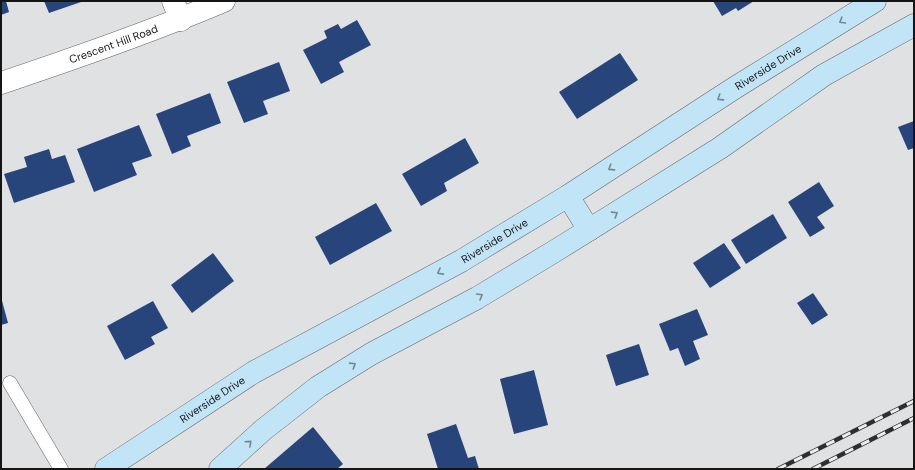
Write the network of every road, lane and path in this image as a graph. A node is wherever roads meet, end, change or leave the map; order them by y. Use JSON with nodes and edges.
{"nodes":[{"id":1,"x":224,"y":1,"type":"edge"},
{"id":2,"x":875,"y":1,"type":"edge"},
{"id":3,"x":177,"y":10,"type":"edge"},
{"id":4,"x":914,"y":25,"type":"edge"},
{"id":5,"x":1,"y":83,"type":"edge"},
{"id":6,"x":568,"y":196,"type":"junction"},
{"id":7,"x":590,"y":230,"type":"junction"},
{"id":8,"x":10,"y":383,"type":"dead end"},
{"id":9,"x":61,"y":469,"type":"edge"},
{"id":10,"x":106,"y":469,"type":"edge"},
{"id":11,"x":220,"y":469,"type":"edge"}],
"edges":[{"from":1,"to":3,"type":"street","name":"Crescent Hill Road"},
{"from":2,"to":6,"type":"street","name":"Riverside Drive","one_way":true},
{"from":3,"to":5,"type":"street","name":"Crescent Hill Road"},
{"from":7,"to":4,"type":"street","one_way":true},
{"from":6,"to":7,"type":"street"},
{"from":6,"to":10,"type":"street","name":"Riverside Drive","one_way":true},
{"from":11,"to":7,"type":"street","one_way":true},
{"from":8,"to":9,"type":"lane"}]}
